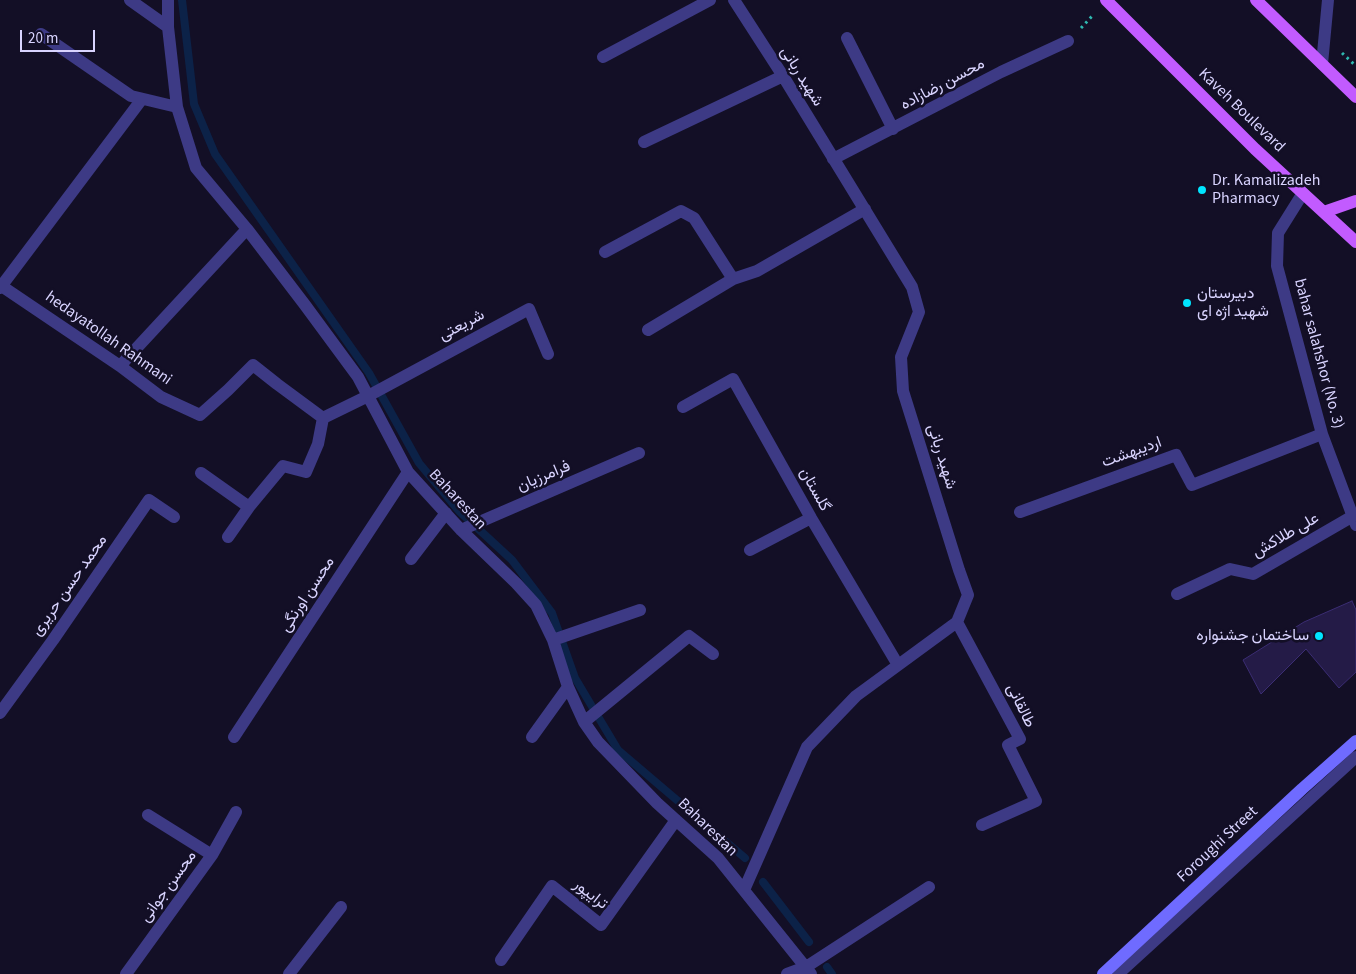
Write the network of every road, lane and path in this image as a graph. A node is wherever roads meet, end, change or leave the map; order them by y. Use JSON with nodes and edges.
{"nodes":[{"id":1,"x":130,"y":0,"type":"edge"},
{"id":2,"x":168,"y":0,"type":"edge"},
{"id":3,"x":710,"y":0,"type":"edge"},
{"id":4,"x":734,"y":0,"type":"edge"},
{"id":5,"x":1256,"y":0,"type":"edge"},
{"id":6,"x":1328,"y":0,"type":"edge"},
{"id":7,"x":1107,"y":1,"type":"edge"},
{"id":8,"x":168,"y":27,"type":"junction"},
{"id":9,"x":41,"y":34,"type":"dead end"},
{"id":10,"x":847,"y":38,"type":"dead end"},
{"id":11,"x":1068,"y":41,"type":"joint"},
{"id":12,"x":603,"y":56,"type":"dead end"},
{"id":13,"x":1322,"y":64,"type":"junction"},
{"id":14,"x":783,"y":76,"type":"junction"},
{"id":15,"x":1356,"y":96,"type":"edge"},
{"id":16,"x":142,"y":99,"type":"junction"},
{"id":17,"x":177,"y":107,"type":"junction"},
{"id":18,"x":893,"y":129,"type":"junction"},
{"id":19,"x":644,"y":142,"type":"dead end"},
{"id":20,"x":833,"y":159,"type":"junction"},
{"id":21,"x":1303,"y":193,"type":"junction"},
{"id":22,"x":1356,"y":201,"type":"edge"},
{"id":23,"x":865,"y":209,"type":"junction"},
{"id":24,"x":1324,"y":212,"type":"junction"},
{"id":25,"x":247,"y":229,"type":"junction"},
{"id":26,"x":1356,"y":242,"type":"edge"},
{"id":27,"x":605,"y":252,"type":"dead end"},
{"id":28,"x":733,"y":279,"type":"junction"},
{"id":29,"x":0,"y":286,"type":"edge"},
{"id":30,"x":648,"y":330,"type":"dead end"},
{"id":31,"x":548,"y":354,"type":"dead end"},
{"id":32,"x":120,"y":366,"type":"junction"},
{"id":33,"x":368,"y":395,"type":"junction"},
{"id":34,"x":684,"y":407,"type":"dead end"},
{"id":35,"x":323,"y":418,"type":"junction"},
{"id":36,"x":1322,"y":434,"type":"junction"},
{"id":37,"x":639,"y":453,"type":"dead end"},
{"id":38,"x":408,"y":472,"type":"junction"},
{"id":39,"x":201,"y":473,"type":"dead end"},
{"id":40,"x":250,"y":507,"type":"junction"},
{"id":41,"x":1020,"y":512,"type":"dead end"},
{"id":42,"x":446,"y":514,"type":"junction"},
{"id":43,"x":174,"y":516,"type":"dead end"},
{"id":44,"x":811,"y":518,"type":"junction"},
{"id":45,"x":1354,"y":521,"type":"edge"},
{"id":46,"x":462,"y":529,"type":"junction"},
{"id":47,"x":228,"y":537,"type":"dead end"},
{"id":48,"x":750,"y":550,"type":"dead end"},
{"id":49,"x":411,"y":559,"type":"dead end"},
{"id":50,"x":1178,"y":594,"type":"dead end"},
{"id":51,"x":640,"y":610,"type":"dead end"},
{"id":52,"x":957,"y":622,"type":"junction"},
{"id":53,"x":554,"y":640,"type":"junction"},
{"id":54,"x":713,"y":654,"type":"dead end"},
{"id":55,"x":898,"y":665,"type":"junction"},
{"id":56,"x":568,"y":687,"type":"junction"},
{"id":57,"x":0,"y":713,"type":"edge"},
{"id":58,"x":586,"y":721,"type":"junction"},
{"id":59,"x":234,"y":737,"type":"dead end"},
{"id":60,"x":532,"y":737,"type":"dead end"},
{"id":61,"x":1356,"y":741,"type":"edge"},
{"id":62,"x":1356,"y":758,"type":"edge"},
{"id":63,"x":236,"y":812,"type":"dead end"},
{"id":64,"x":148,"y":815,"type":"dead end"},
{"id":65,"x":676,"y":820,"type":"junction"},
{"id":66,"x":982,"y":825,"type":"dead end"},
{"id":67,"x":212,"y":855,"type":"junction"},
{"id":68,"x":929,"y":887,"type":"dead end"},
{"id":69,"x":744,"y":890,"type":"junction"},
{"id":70,"x":341,"y":907,"type":"dead end"},
{"id":71,"x":501,"y":960,"type":"dead end"},
{"id":72,"x":809,"y":970,"type":"edge"},
{"id":73,"x":126,"y":974,"type":"edge"},
{"id":74,"x":289,"y":974,"type":"edge"},
{"id":75,"x":787,"y":974,"type":"edge"},
{"id":76,"x":1103,"y":974,"type":"edge"},
{"id":77,"x":1118,"y":974,"type":"edge"}],
"edges":[{"from":1,"to":8,"type":"street"},
{"from":2,"to":8,"type":"street","name":"Baharestan"},
{"from":3,"to":12,"type":"street"},
{"from":4,"to":14,"type":"street","name":"شهید ربانی"},
{"from":5,"to":13,"type":"main road"},
{"from":6,"to":13,"type":"street"},
{"from":7,"to":11,"type":"path"},
{"from":7,"to":21,"type":"main road","name":"Kaveh Boulevard"},
{"from":8,"to":17,"type":"street","name":"Baharestan"},
{"from":9,"to":16,"type":"street"},
{"from":10,"to":18,"type":"street"},
{"from":11,"to":18,"type":"street","name":"محسن رضازاده"},
{"from":13,"to":15,"type":"main road"},
{"from":14,"to":19,"type":"street"},
{"from":14,"to":20,"type":"street","name":"شهید ربانی"},
{"from":16,"to":17,"type":"street"},
{"from":16,"to":29,"type":"street"},
{"from":17,"to":25,"type":"street","name":"Baharestan"},
{"from":18,"to":20,"type":"street","name":"محسن رضازاده"},
{"from":20,"to":23,"type":"street","name":"شهید ربانی"},
{"from":21,"to":24,"type":"main road","name":"Kaveh Boulevard"},
{"from":21,"to":36,"type":"street","name":"bahar salahshor (No. 3)"},
{"from":22,"to":24,"type":"main road"},
{"from":23,"to":28,"type":"street"},
{"from":23,"to":52,"type":"street","name":"شهید ربانی"},
{"from":24,"to":26,"type":"main road","name":"Kaveh Boulevard"},
{"from":25,"to":32,"type":"street"},
{"from":25,"to":33,"type":"street","name":"Baharestan"},
{"from":27,"to":28,"type":"street"},
{"from":28,"to":30,"type":"street"},
{"from":29,"to":32,"type":"street","name":"hedayatollah Rahmani"},
{"from":31,"to":33,"type":"street","name":"شریعتی"},
{"from":32,"to":35,"type":"street","name":"hedayatollah Rahmani"},
{"from":33,"to":35,"type":"street"},
{"from":33,"to":38,"type":"street","name":"Baharestan"},
{"from":34,"to":44,"type":"street","name":"گلستان"},
{"from":35,"to":40,"type":"street"},
{"from":36,"to":41,"type":"street","name":"اردیبهشت"},
{"from":36,"to":45,"type":"street","name":"bahar salahshor (No. 3)"},
{"from":37,"to":46,"type":"street","name":"فرامرزیان"},
{"from":38,"to":42,"type":"street","name":"Baharestan"},
{"from":38,"to":59,"type":"street","name":"محسن اورنگی"},
{"from":39,"to":40,"type":"street"},
{"from":40,"to":47,"type":"street"},
{"from":42,"to":46,"type":"street","name":"Baharestan"},
{"from":42,"to":49,"type":"street"},
{"from":43,"to":57,"type":"street","name":"محمد حسن حریری"},
{"from":44,"to":48,"type":"street"},
{"from":44,"to":55,"type":"street","name":"گلستان"},
{"from":45,"to":50,"type":"street","name":"علی طلاکش"},
{"from":46,"to":53,"type":"street","name":"Baharestan"},
{"from":51,"to":53,"type":"street"},
{"from":52,"to":55,"type":"street"},
{"from":52,"to":66,"type":"street","name":"طالقانی"},
{"from":53,"to":56,"type":"street","name":"Baharestan"},
{"from":54,"to":58,"type":"street"},
{"from":55,"to":69,"type":"street"},
{"from":56,"to":58,"type":"street","name":"Baharestan"},
{"from":56,"to":60,"type":"street"},
{"from":58,"to":65,"type":"street","name":"Baharestan"},
{"from":61,"to":76,"type":"main road","name":"Foroughi Street"},
{"from":62,"to":77,"type":"street"},
{"from":63,"to":67,"type":"street"},
{"from":64,"to":67,"type":"street","name":"محسن جوانی"},
{"from":65,"to":69,"type":"street","name":"Baharestan"},
{"from":65,"to":71,"type":"street","name":"ترایپور"},
{"from":67,"to":73,"type":"street","name":"محسن جوانی"},
{"from":68,"to":72,"type":"street"},
{"from":69,"to":72,"type":"street","name":"Baharestan"},
{"from":70,"to":74,"type":"street"},
{"from":72,"to":75,"type":"street"}]}
